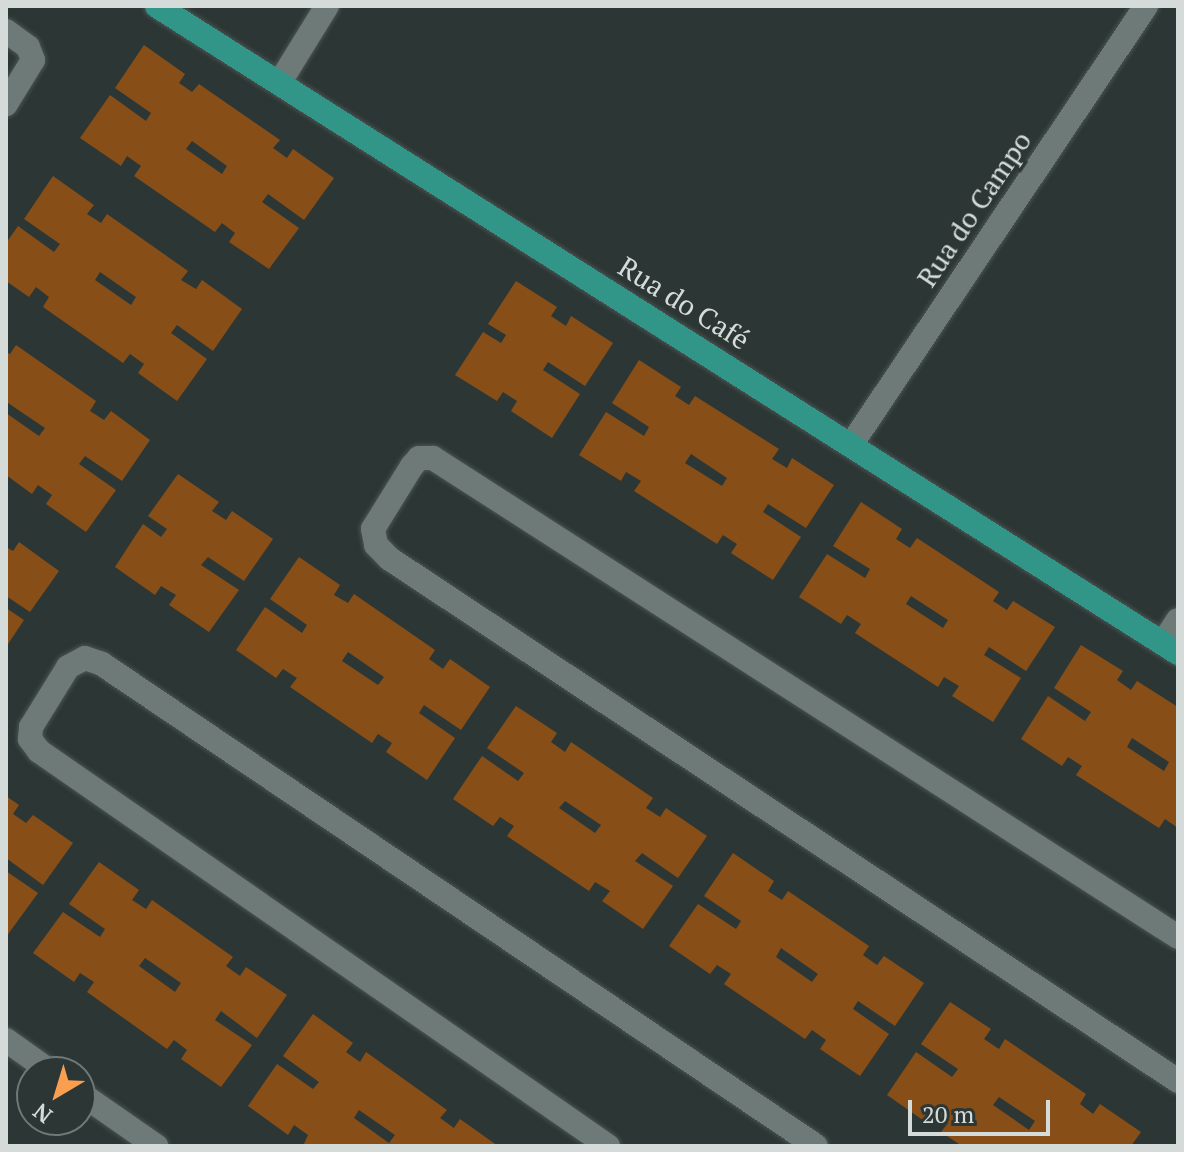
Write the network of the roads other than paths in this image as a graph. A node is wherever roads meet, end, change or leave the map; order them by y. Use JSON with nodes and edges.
{"nodes":[{"id":1,"x":157,"y":6,"type":"edge"},
{"id":2,"x":327,"y":6,"type":"edge"},
{"id":3,"x":1146,"y":6,"type":"edge"},
{"id":4,"x":6,"y":31,"type":"edge"},
{"id":5,"x":280,"y":82,"type":"junction"},
{"id":6,"x":6,"y":104,"type":"edge"},
{"id":7,"x":851,"y":445,"type":"junction"},
{"id":8,"x":1178,"y":620,"type":"edge"},
{"id":9,"x":1170,"y":648,"type":"edge"},
{"id":10,"x":1178,"y":937,"type":"edge"},
{"id":11,"x":6,"y":1040,"type":"edge"},
{"id":12,"x":28,"y":1056,"type":"edge"},
{"id":13,"x":1178,"y":1081,"type":"edge"},
{"id":14,"x":96,"y":1104,"type":"edge"},
{"id":15,"x":156,"y":1146,"type":"edge"},
{"id":16,"x":608,"y":1146,"type":"edge"},
{"id":17,"x":816,"y":1146,"type":"edge"}],
"edges":[{"from":1,"to":5,"type":"main road","name":"Rua do Café"},
{"from":2,"to":5,"type":"street"},
{"from":3,"to":7,"type":"street","name":"Rua do Campo"},
{"from":4,"to":6,"type":"street"},
{"from":5,"to":7,"type":"main road","name":"Rua do Café"},
{"from":7,"to":9,"type":"main road","name":"Rua do Café"},
{"from":8,"to":9,"type":"street"},
{"from":10,"to":13,"type":"street"},
{"from":11,"to":12,"type":"street"},
{"from":14,"to":15,"type":"street"},
{"from":16,"to":17,"type":"street"}]}
